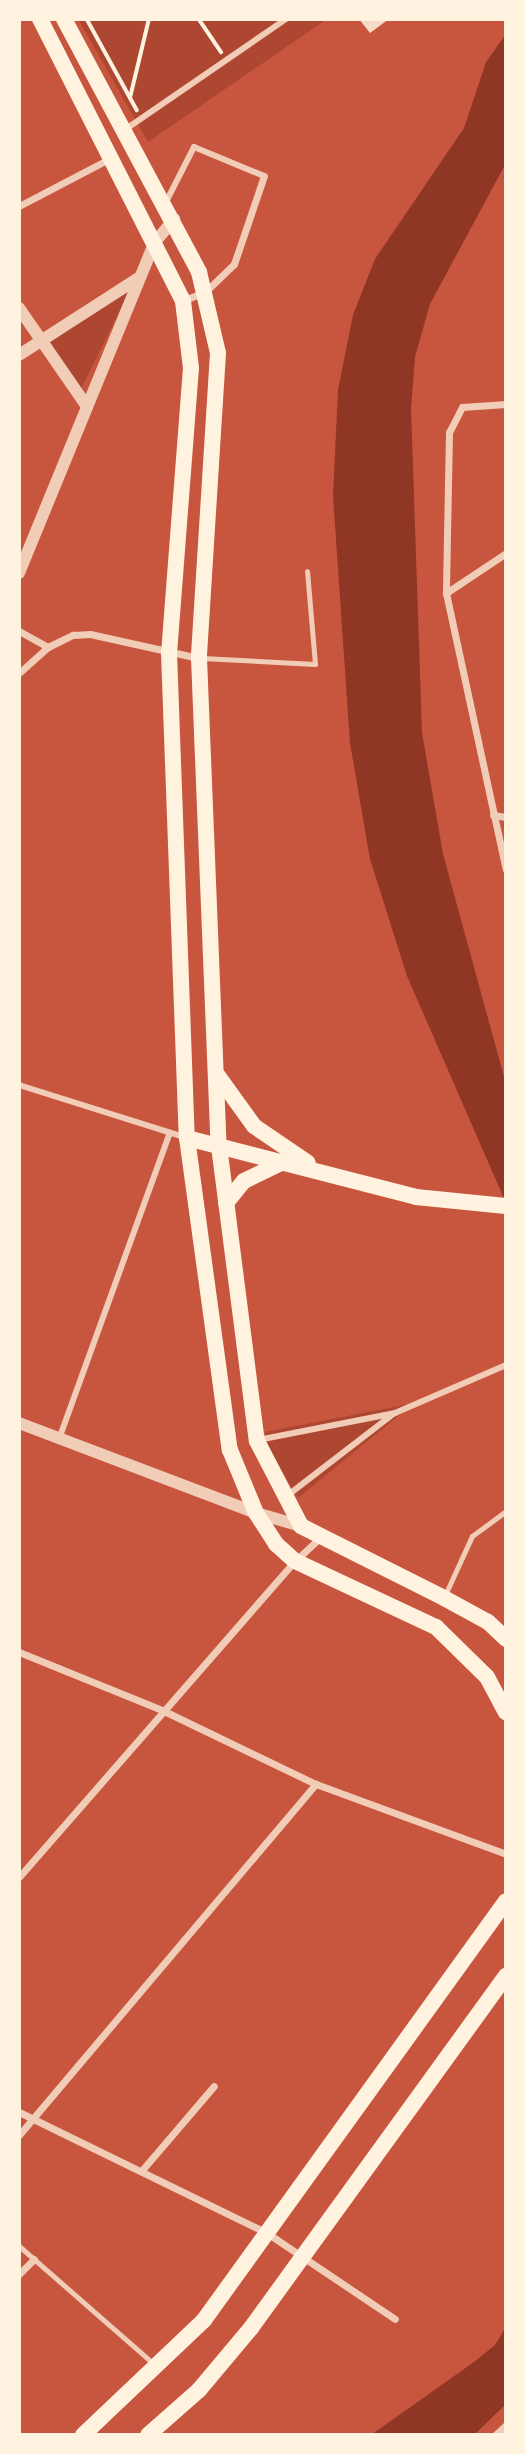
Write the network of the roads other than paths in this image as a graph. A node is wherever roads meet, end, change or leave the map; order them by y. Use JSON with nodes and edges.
{"nodes":[{"id":1,"x":40,"y":19,"type":"edge"},
{"id":2,"x":64,"y":19,"type":"edge"},
{"id":3,"x":286,"y":19,"type":"edge"},
{"id":4,"x":121,"y":132,"type":"junction"},
{"id":5,"x":110,"y":158,"type":"junction"},
{"id":6,"x":264,"y":176,"type":"joint"},
{"id":7,"x":165,"y":204,"type":"junction"},
{"id":8,"x":19,"y":205,"type":"edge"},
{"id":9,"x":174,"y":219,"type":"junction"},
{"id":10,"x":155,"y":242,"type":"junction"},
{"id":11,"x":141,"y":277,"type":"junction"},
{"id":12,"x":205,"y":292,"type":"junction"},
{"id":13,"x":183,"y":301,"type":"junction"},
{"id":14,"x":19,"y":308,"type":"edge"},
{"id":15,"x":41,"y":341,"type":"junction"},
{"id":16,"x":19,"y":355,"type":"edge"},
{"id":17,"x":506,"y":404,"type":"edge"},
{"id":18,"x":86,"y":405,"type":"junction"},
{"id":19,"x":506,"y":553,"type":"edge"},
{"id":20,"x":307,"y":571,"type":"dead end"},
{"id":21,"x":19,"y":573,"type":"edge"},
{"id":22,"x":446,"y":593,"type":"junction"},
{"id":23,"x":19,"y":631,"type":"edge"},
{"id":24,"x":48,"y":647,"type":"junction"},
{"id":25,"x":169,"y":653,"type":"junction"},
{"id":26,"x":199,"y":658,"type":"junction"},
{"id":27,"x":19,"y":673,"type":"edge"},
{"id":28,"x":493,"y":815,"type":"junction"},
{"id":29,"x":506,"y":817,"type":"edge"},
{"id":30,"x":506,"y":870,"type":"edge"},
{"id":31,"x":216,"y":1072,"type":"junction"},
{"id":32,"x":19,"y":1085,"type":"edge"},
{"id":33,"x":169,"y":1135,"type":"junction"},
{"id":34,"x":187,"y":1138,"type":"junction"},
{"id":35,"x":219,"y":1146,"type":"junction"},
{"id":36,"x":281,"y":1163,"type":"junction"},
{"id":37,"x":325,"y":1174,"type":"junction"},
{"id":38,"x":226,"y":1203,"type":"junction"},
{"id":39,"x":506,"y":1206,"type":"edge"},
{"id":40,"x":506,"y":1365,"type":"edge"},
{"id":41,"x":394,"y":1413,"type":"junction"},
{"id":42,"x":19,"y":1423,"type":"edge"},
{"id":43,"x":59,"y":1439,"type":"junction"},
{"id":44,"x":257,"y":1441,"type":"junction"},
{"id":45,"x":284,"y":1498,"type":"junction"},
{"id":46,"x":506,"y":1511,"type":"edge"},
{"id":47,"x":256,"y":1513,"type":"junction"},
{"id":48,"x":301,"y":1525,"type":"junction"},
{"id":49,"x":320,"y":1538,"type":"junction"},
{"id":50,"x":295,"y":1562,"type":"junction"},
{"id":51,"x":444,"y":1598,"type":"junction"},
{"id":52,"x":506,"y":1639,"type":"edge"},
{"id":53,"x":19,"y":1652,"type":"edge"},
{"id":54,"x":164,"y":1711,"type":"junction"},
{"id":55,"x":506,"y":1712,"type":"edge"},
{"id":56,"x":316,"y":1784,"type":"junction"},
{"id":57,"x":506,"y":1854,"type":"edge"},
{"id":58,"x":19,"y":1877,"type":"edge"},
{"id":59,"x":506,"y":1902,"type":"edge"},
{"id":60,"x":506,"y":1976,"type":"edge"},
{"id":61,"x":214,"y":2086,"type":"dead end"},
{"id":62,"x":19,"y":2112,"type":"edge"},
{"id":63,"x":34,"y":2119,"type":"junction"},
{"id":64,"x":19,"y":2135,"type":"edge"},
{"id":65,"x":143,"y":2169,"type":"junction"},
{"id":66,"x":267,"y":2233,"type":"junction"},
{"id":67,"x":19,"y":2246,"type":"edge"},
{"id":68,"x":34,"y":2259,"type":"junction"},
{"id":69,"x":303,"y":2259,"type":"junction"},
{"id":70,"x":19,"y":2274,"type":"edge"},
{"id":71,"x":395,"y":2319,"type":"dead end"},
{"id":72,"x":158,"y":2367,"type":"junction"},
{"id":73,"x":506,"y":2425,"type":"edge"},
{"id":74,"x":83,"y":2435,"type":"edge"},
{"id":75,"x":148,"y":2435,"type":"edge"},
{"id":76,"x":495,"y":2435,"type":"edge"}],
"edges":[{"from":1,"to":5,"type":"main road"},
{"from":2,"to":4,"type":"main road"},
{"from":3,"to":4,"type":"street"},
{"from":4,"to":7,"type":"main road"},
{"from":5,"to":8,"type":"street"},
{"from":5,"to":10,"type":"main road"},
{"from":6,"to":7,"type":"street"},
{"from":6,"to":12,"type":"street"},
{"from":7,"to":9,"type":"main road"},
{"from":9,"to":10,"type":"street"},
{"from":9,"to":12,"type":"main road"},
{"from":10,"to":11,"type":"street"},
{"from":10,"to":13,"type":"main road"},
{"from":11,"to":15,"type":"street"},
{"from":11,"to":18,"type":"street"},
{"from":12,"to":13,"type":"street"},
{"from":12,"to":26,"type":"main road"},
{"from":13,"to":25,"type":"main road"},
{"from":14,"to":15,"type":"street"},
{"from":15,"to":16,"type":"street"},
{"from":15,"to":18,"type":"street"},
{"from":17,"to":22,"type":"street"},
{"from":18,"to":21,"type":"street"},
{"from":19,"to":22,"type":"street"},
{"from":20,"to":26,"type":"lane"},
{"from":22,"to":28,"type":"street"},
{"from":23,"to":24,"type":"street"},
{"from":24,"to":25,"type":"street"},
{"from":24,"to":27,"type":"street"},
{"from":25,"to":26,"type":"street"},
{"from":25,"to":34,"type":"main road"},
{"from":26,"to":31,"type":"main road"},
{"from":28,"to":29,"type":"street"},
{"from":28,"to":30,"type":"street"},
{"from":31,"to":35,"type":"main road"},
{"from":31,"to":37,"type":"main road"},
{"from":32,"to":33,"type":"street"},
{"from":33,"to":34,"type":"street"},
{"from":33,"to":43,"type":"street"},
{"from":34,"to":35,"type":"main road"},
{"from":34,"to":47,"type":"main road"},
{"from":35,"to":36,"type":"main road"},
{"from":35,"to":38,"type":"main road"},
{"from":36,"to":37,"type":"main road"},
{"from":36,"to":38,"type":"main road"},
{"from":37,"to":39,"type":"main road"},
{"from":38,"to":44,"type":"main road"},
{"from":40,"to":41,"type":"street"},
{"from":41,"to":44,"type":"street"},
{"from":41,"to":45,"type":"street"},
{"from":42,"to":43,"type":"street"},
{"from":43,"to":47,"type":"street"},
{"from":44,"to":45,"type":"main road"},
{"from":45,"to":48,"type":"main road"},
{"from":46,"to":51,"type":"lane"},
{"from":47,"to":48,"type":"street"},
{"from":47,"to":50,"type":"main road"},
{"from":48,"to":49,"type":"main road"},
{"from":49,"to":50,"type":"street"},
{"from":49,"to":51,"type":"main road"},
{"from":50,"to":54,"type":"street"},
{"from":50,"to":55,"type":"main road"},
{"from":51,"to":52,"type":"main road"},
{"from":53,"to":54,"type":"street"},
{"from":54,"to":56,"type":"street"},
{"from":54,"to":58,"type":"street"},
{"from":56,"to":57,"type":"street"},
{"from":56,"to":63,"type":"street"},
{"from":59,"to":66,"type":"main road"},
{"from":60,"to":69,"type":"main road"},
{"from":61,"to":65,"type":"street"},
{"from":62,"to":63,"type":"street"},
{"from":63,"to":64,"type":"street"},
{"from":63,"to":65,"type":"street"},
{"from":65,"to":66,"type":"street"},
{"from":66,"to":69,"type":"street"},
{"from":66,"to":72,"type":"main road"},
{"from":67,"to":68,"type":"lane"},
{"from":68,"to":70,"type":"street"},
{"from":68,"to":72,"type":"lane"},
{"from":69,"to":71,"type":"street"},
{"from":69,"to":75,"type":"main road"},
{"from":72,"to":74,"type":"main road"},
{"from":73,"to":76,"type":"street"}]}
